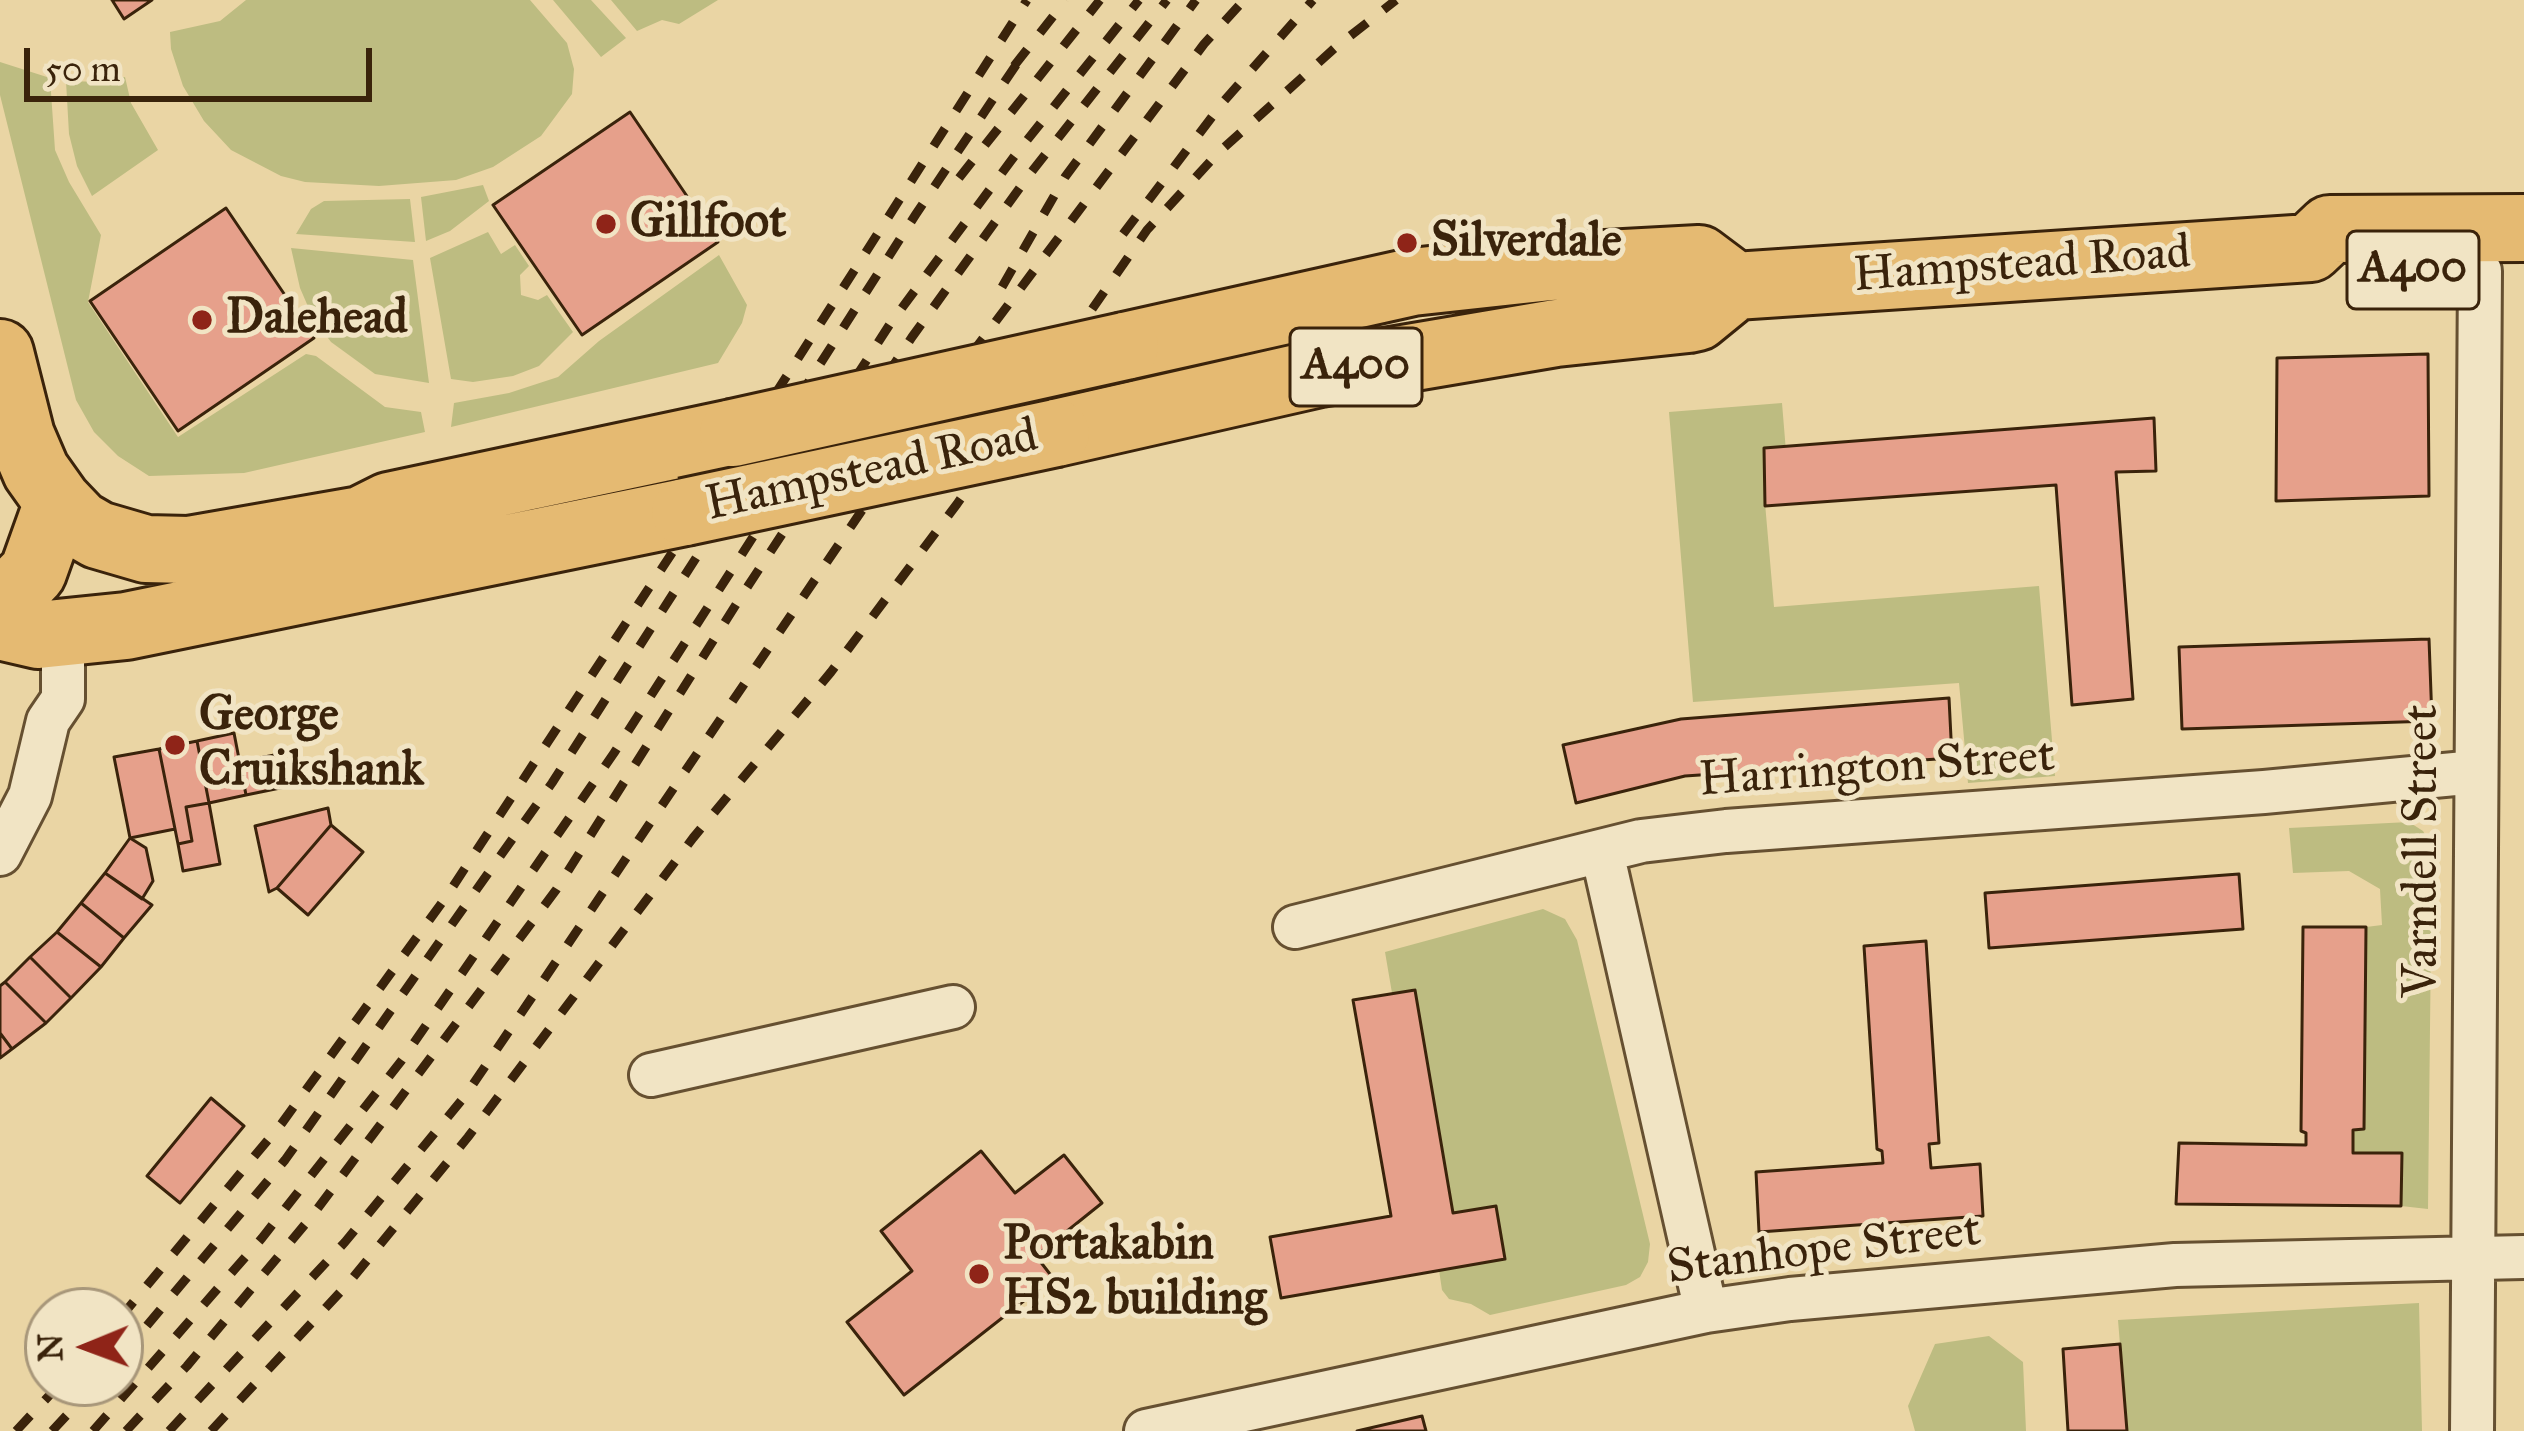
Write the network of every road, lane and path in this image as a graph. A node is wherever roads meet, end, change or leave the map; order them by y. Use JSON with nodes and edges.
{"nodes":[{"id":1,"x":2509,"y":256,"type":"edge"},
{"id":2,"x":1736,"y":286,"type":"junction"},
{"id":3,"x":0,"y":353,"type":"edge"},
{"id":4,"x":58,"y":502,"type":"junction"},
{"id":5,"x":25,"y":626,"type":"edge"},
{"id":6,"x":2476,"y":772,"type":"junction"},
{"id":7,"x":1602,"y":852,"type":"junction"},
{"id":8,"x":0,"y":854,"type":"edge"},
{"id":9,"x":1295,"y":927,"type":"dead end"},
{"id":10,"x":952,"y":1007,"type":"dead end"},
{"id":11,"x":651,"y":1075,"type":"dead end"},
{"id":12,"x":2524,"y":1257,"type":"edge"},
{"id":13,"x":2471,"y":1258,"type":"junction"},
{"id":14,"x":1706,"y":1311,"type":"junction"},
{"id":15,"x":1146,"y":1431,"type":"edge"},
{"id":16,"x":2472,"y":1431,"type":"edge"}],
"edges":[{"from":1,"to":2,"type":"highway","name":"Hampstead Road","number":"A400"},
{"from":1,"to":6,"type":"street","name":"Varndell Street"},
{"from":2,"to":4,"type":"highway","name":"Hampstead Road","number":"A400","bridge":true},
{"from":2,"to":5,"type":"highway","name":"Hampstead Road","number":"A400","bridge":true},
{"from":3,"to":4,"type":"highway","number":"A400"},
{"from":4,"to":5,"type":"highway"},
{"from":5,"to":8,"type":"street"},
{"from":6,"to":7,"type":"street","name":"Harrington Street"},
{"from":6,"to":13,"type":"street","name":"Varndell Street"},
{"from":7,"to":9,"type":"street","name":"Harrington Street"},
{"from":7,"to":14,"type":"street"},
{"from":10,"to":11,"type":"street"},
{"from":12,"to":13,"type":"street","name":"Stanhope Street"},
{"from":13,"to":14,"type":"street","name":"Stanhope Street"},
{"from":13,"to":16,"type":"street","name":"Varndell Street"},
{"from":14,"to":15,"type":"street","name":"Stanhope Street"}]}
